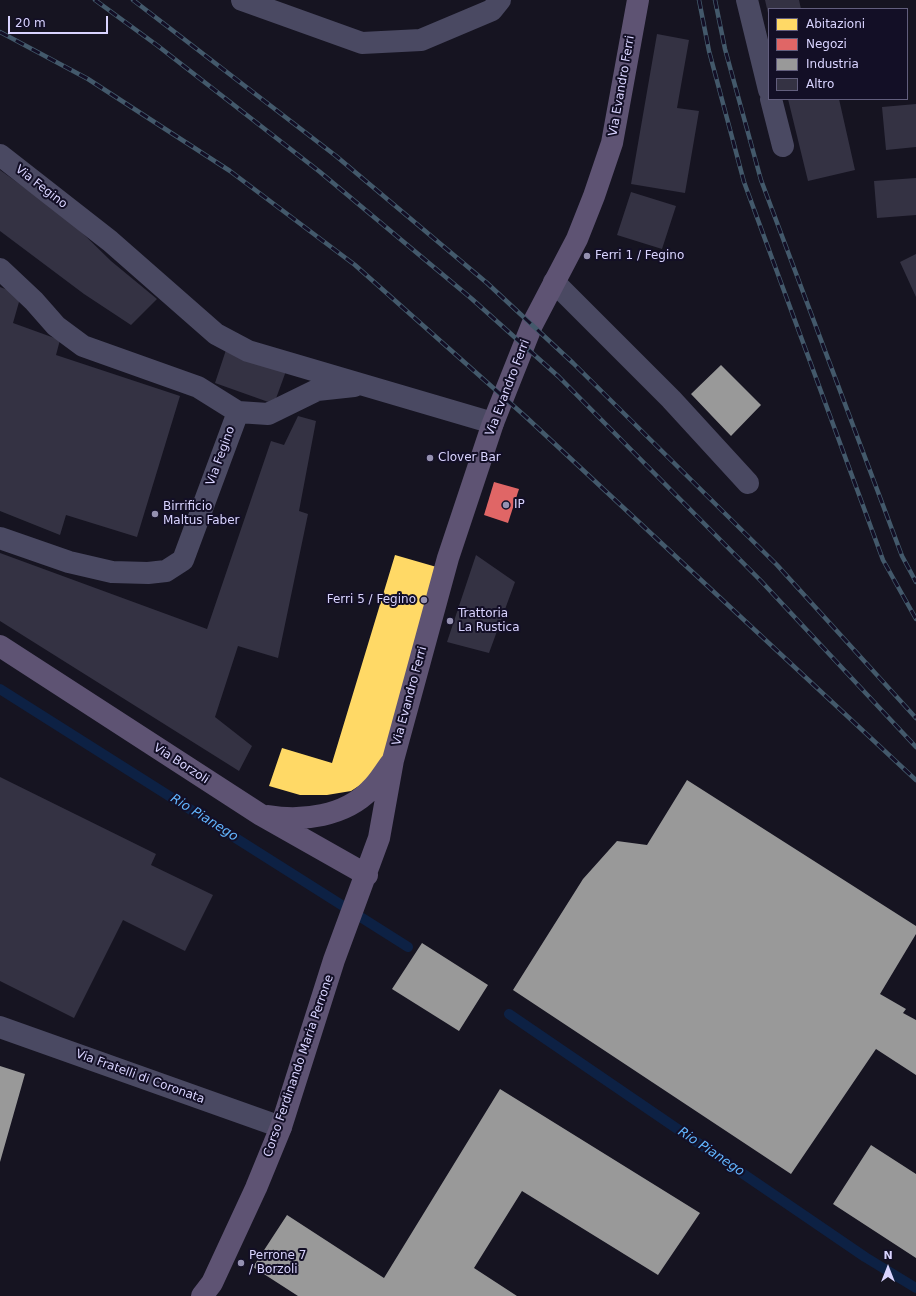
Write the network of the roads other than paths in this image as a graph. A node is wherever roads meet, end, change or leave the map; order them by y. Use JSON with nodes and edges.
{"nodes":[{"id":1,"x":242,"y":0,"type":"edge"},
{"id":2,"x":500,"y":0,"type":"edge"},
{"id":3,"x":638,"y":0,"type":"edge"},
{"id":4,"x":747,"y":0,"type":"edge"},
{"id":5,"x":768,"y":86,"type":"edge"},
{"id":6,"x":771,"y":100,"type":"edge"},
{"id":7,"x":783,"y":146,"type":"dead end"},
{"id":8,"x":0,"y":155,"type":"edge"},
{"id":9,"x":0,"y":269,"type":"edge"},
{"id":10,"x":554,"y":282,"type":"junction"},
{"id":11,"x":367,"y":385,"type":"junction"},
{"id":12,"x":238,"y":412,"type":"junction"},
{"id":13,"x":493,"y":423,"type":"junction"},
{"id":14,"x":748,"y":483,"type":"dead end"},
{"id":15,"x":0,"y":538,"type":"edge"},
{"id":16,"x":0,"y":646,"type":"edge"},
{"id":17,"x":393,"y":760,"type":"junction"},
{"id":18,"x":261,"y":815,"type":"junction"},
{"id":19,"x":367,"y":875,"type":"junction"},
{"id":20,"x":0,"y":1027,"type":"edge"},
{"id":21,"x":281,"y":1127,"type":"junction"},
{"id":22,"x":202,"y":1296,"type":"edge"}],
"edges":[{"from":1,"to":2,"type":"street"},
{"from":3,"to":10,"type":"main road","name":"Via Evandro Ferri"},
{"from":4,"to":5,"type":"street"},
{"from":6,"to":7,"type":"street"},
{"from":8,"to":11,"type":"street","name":"Via Fegino"},
{"from":9,"to":12,"type":"street"},
{"from":10,"to":13,"type":"main road","name":"Via Evandro Ferri"},
{"from":10,"to":14,"type":"street"},
{"from":11,"to":12,"type":"street","name":"Via Fegino"},
{"from":11,"to":13,"type":"street","name":"Via Fegino"},
{"from":12,"to":15,"type":"street","name":"Via Fegino"},
{"from":13,"to":17,"type":"main road","name":"Via Evandro Ferri"},
{"from":16,"to":18,"type":"main road","name":"Via Borzoli"},
{"from":17,"to":18,"type":"main road"},
{"from":17,"to":19,"type":"main road","name":"Via Evandro Ferri"},
{"from":18,"to":19,"type":"main road","name":"Via Borzoli"},
{"from":19,"to":21,"type":"main road","name":"Corso Ferdinando Maria Perrone"},
{"from":20,"to":21,"type":"street","name":"Via Fratelli di Coronata"},
{"from":21,"to":22,"type":"main road","name":"Corso Ferdinando Maria Perrone"}]}
